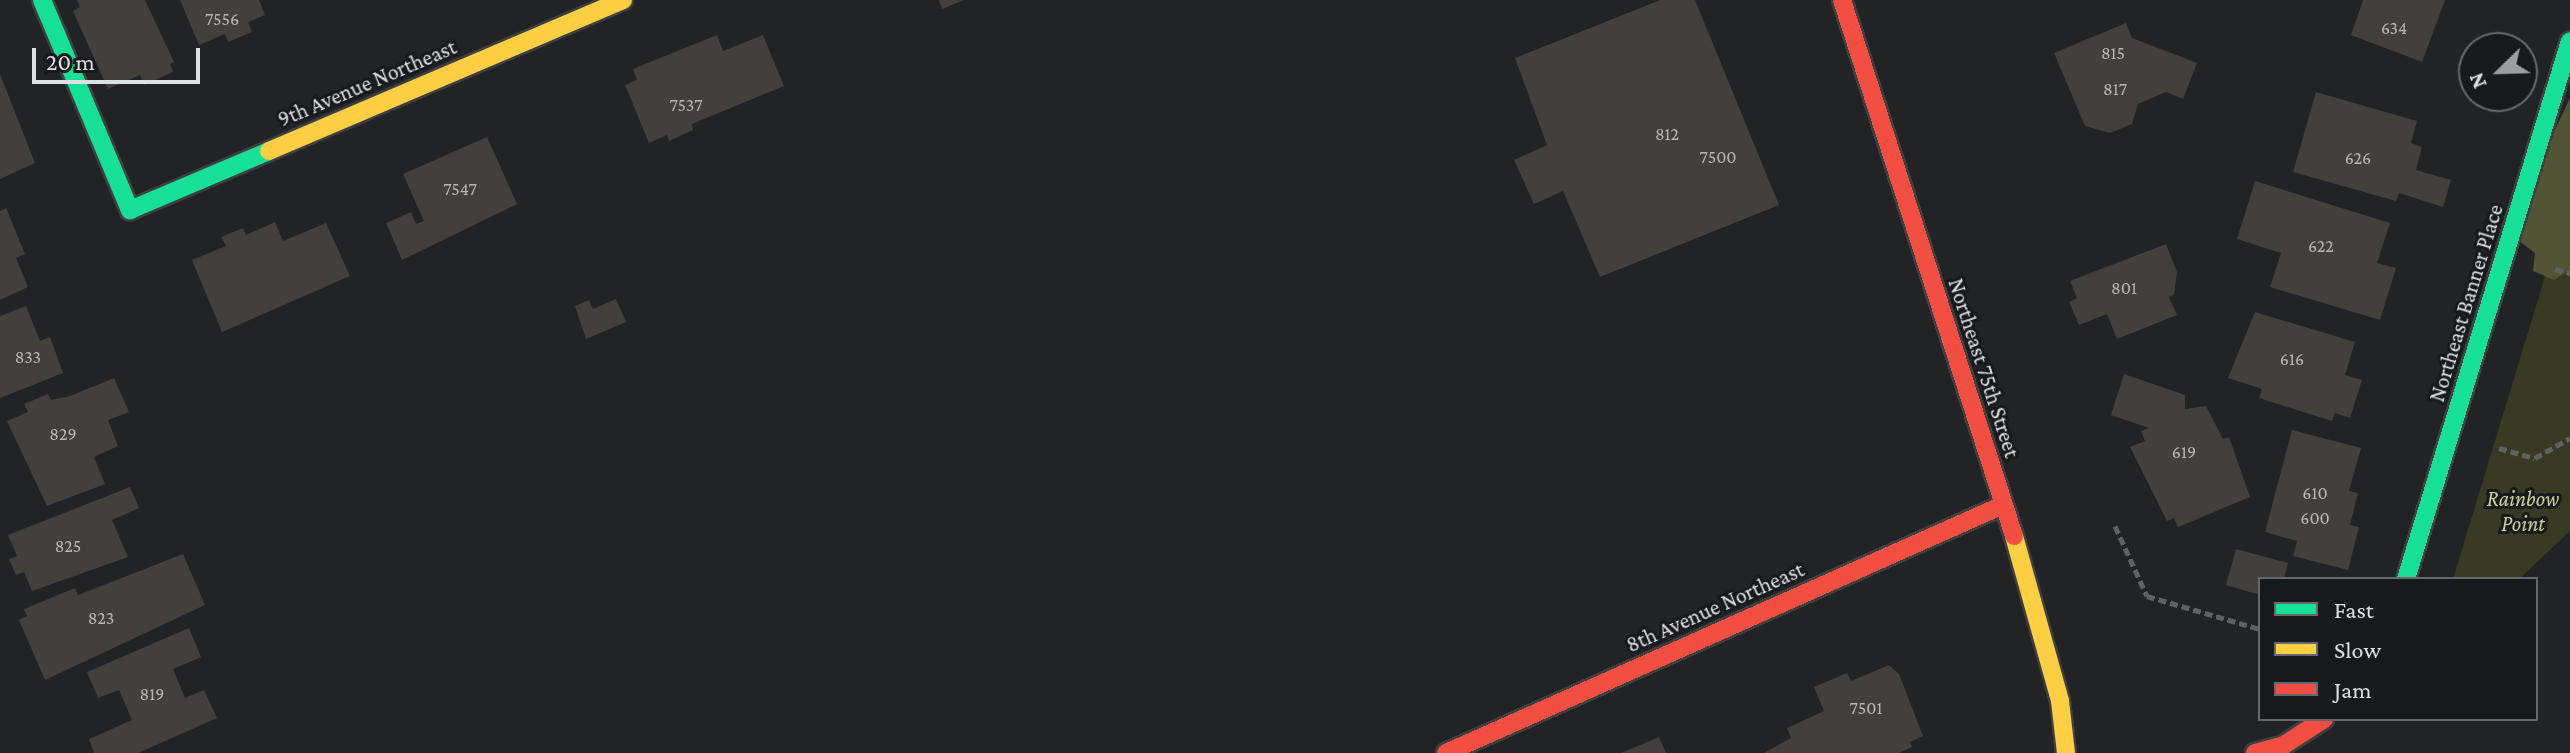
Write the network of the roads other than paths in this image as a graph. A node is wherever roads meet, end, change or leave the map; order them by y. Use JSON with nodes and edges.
{"nodes":[{"id":1,"x":42,"y":0,"type":"edge"},
{"id":2,"x":623,"y":0,"type":"edge"},
{"id":3,"x":1842,"y":0,"type":"edge"},
{"id":4,"x":2570,"y":41,"type":"edge"},
{"id":5,"x":2003,"y":505,"type":"junction"},
{"id":6,"x":2407,"y":577,"type":"edge"},
{"id":7,"x":2321,"y":721,"type":"edge"},
{"id":8,"x":1446,"y":753,"type":"edge"},
{"id":9,"x":2066,"y":753,"type":"edge"},
{"id":10,"x":2255,"y":753,"type":"edge"}],
"edges":[{"from":1,"to":2,"type":"street","name":"9th Avenue Northeast"},
{"from":3,"to":5,"type":"street","name":"Northeast 75th Street"},
{"from":4,"to":6,"type":"street","name":"Northeast Banner Place"},
{"from":5,"to":8,"type":"street","name":"8th Avenue Northeast"},
{"from":5,"to":9,"type":"street","name":"Northeast 75th Street"},
{"from":7,"to":10,"type":"street"}]}
